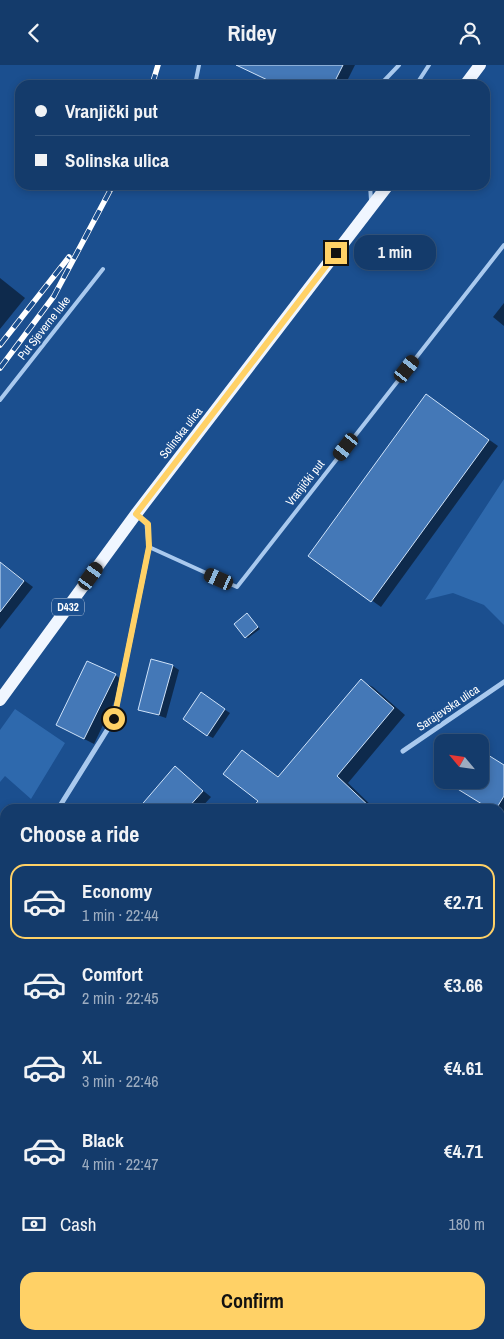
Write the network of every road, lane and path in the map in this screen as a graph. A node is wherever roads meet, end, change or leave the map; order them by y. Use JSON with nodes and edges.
{"nodes":[{"id":1,"x":199,"y":65,"type":"edge"},
{"id":2,"x":399,"y":65,"type":"edge"},
{"id":3,"x":429,"y":65,"type":"edge"},
{"id":4,"x":480,"y":65,"type":"edge"},
{"id":5,"x":196,"y":80,"type":"edge"},
{"id":6,"x":385,"y":80,"type":"edge"},
{"id":7,"x":419,"y":80,"type":"edge"},
{"id":8,"x":469,"y":80,"type":"edge"},
{"id":9,"x":370,"y":190,"type":"edge"},
{"id":10,"x":384,"y":190,"type":"edge"},
{"id":11,"x":371,"y":207,"type":"junction"},
{"id":12,"x":504,"y":245,"type":"edge"},
{"id":13,"x":103,"y":269,"type":"dead end"},
{"id":14,"x":0,"y":400,"type":"edge"},
{"id":15,"x":136,"y":514,"type":"junction"},
{"id":16,"x":149,"y":547,"type":"junction"},
{"id":17,"x":504,"y":682,"type":"edge"},
{"id":18,"x":0,"y":700,"type":"edge"},
{"id":19,"x":402,"y":751,"type":"dead end"},
{"id":20,"x":61,"y":804,"type":"edge"}],
"edges":[{"from":1,"to":5,"type":"lane"},
{"from":2,"to":6,"type":"lane"},
{"from":3,"to":7,"type":"lane"},
{"from":4,"to":8,"type":"main road"},
{"from":9,"to":11,"type":"lane"},
{"from":10,"to":11,"type":"main road","name":"Solinska ulica","number":"D432"},
{"from":11,"to":15,"type":"main road","name":"Solinska ulica","number":"D432"},
{"from":12,"to":16,"type":"lane","name":"Vranjički put"},
{"from":13,"to":14,"type":"lane","name":"Put Sjeverne luke"},
{"from":15,"to":16,"type":"street"},
{"from":15,"to":18,"type":"main road","name":"Solinska ulica","number":"D432"},
{"from":16,"to":20,"type":"street"},
{"from":17,"to":19,"type":"street","name":"Sarajevska ulica"}]}
